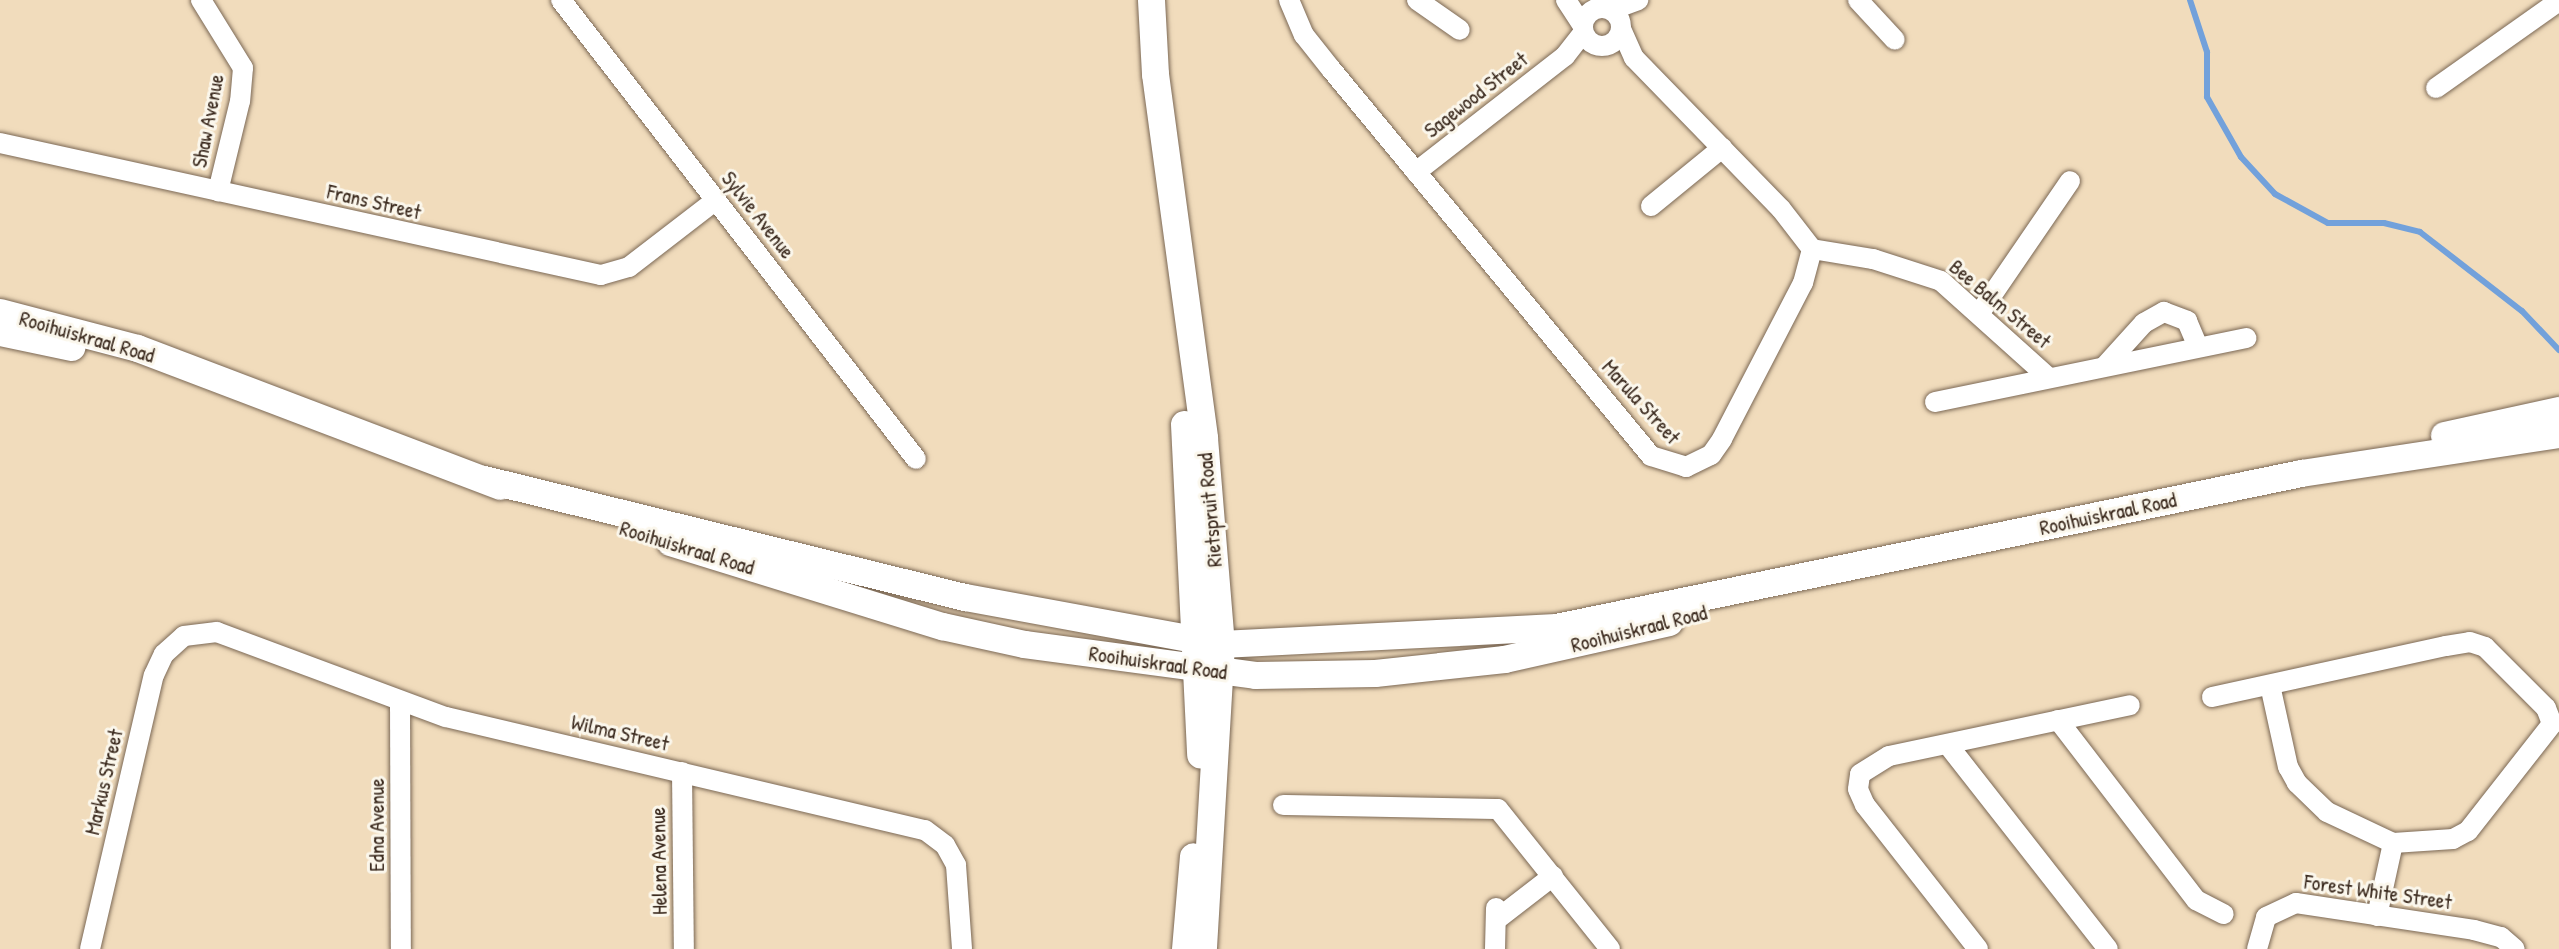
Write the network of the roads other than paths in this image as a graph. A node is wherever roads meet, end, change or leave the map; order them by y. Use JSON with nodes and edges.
{"nodes":[{"id":1,"x":201,"y":0,"type":"edge"},
{"id":2,"x":561,"y":0,"type":"edge"},
{"id":3,"x":1151,"y":0,"type":"edge"},
{"id":4,"x":1417,"y":0,"type":"edge"},
{"id":5,"x":1566,"y":0,"type":"edge"},
{"id":6,"x":1638,"y":0,"type":"edge"},
{"id":7,"x":1858,"y":0,"type":"edge"},
{"id":8,"x":1292,"y":1,"type":"edge"},
{"id":9,"x":2559,"y":1,"type":"edge"},
{"id":10,"x":1607,"y":13,"type":"edge"},
{"id":11,"x":1460,"y":30,"type":"dead end"},
{"id":12,"x":1592,"y":37,"type":"junction"},
{"id":13,"x":1895,"y":40,"type":"dead end"},
{"id":14,"x":1634,"y":58,"type":"junction"},
{"id":15,"x":2436,"y":88,"type":"dead end"},
{"id":16,"x":0,"y":143,"type":"edge"},
{"id":17,"x":1722,"y":148,"type":"junction"},
{"id":18,"x":1416,"y":172,"type":"junction"},
{"id":19,"x":2070,"y":181,"type":"dead end"},
{"id":20,"x":218,"y":191,"type":"junction"},
{"id":21,"x":717,"y":200,"type":"junction"},
{"id":22,"x":1651,"y":206,"type":"dead end"},
{"id":23,"x":1812,"y":249,"type":"junction"},
{"id":24,"x":0,"y":312,"type":"edge"},
{"id":25,"x":1978,"y":314,"type":"junction"},
{"id":26,"x":0,"y":332,"type":"edge"},
{"id":27,"x":2246,"y":338,"type":"dead end"},
{"id":28,"x":2198,"y":347,"type":"junction"},
{"id":29,"x":172,"y":363,"type":"junction"},
{"id":30,"x":2105,"y":366,"type":"junction"},
{"id":31,"x":2049,"y":378,"type":"junction"},
{"id":32,"x":1935,"y":402,"type":"dead end"},
{"id":33,"x":2559,"y":410,"type":"edge"},
{"id":34,"x":2559,"y":434,"type":"edge"},
{"id":35,"x":916,"y":459,"type":"dead end"},
{"id":36,"x":2301,"y":473,"type":"junction"},
{"id":37,"x":184,"y":636,"type":"joint"},
{"id":38,"x":1208,"y":657,"type":"junction"},
{"id":39,"x":2270,"y":684,"type":"junction"},
{"id":40,"x":2212,"y":697,"type":"dead end"},
{"id":41,"x":400,"y":702,"type":"junction"},
{"id":42,"x":2130,"y":705,"type":"dead end"},
{"id":43,"x":2058,"y":720,"type":"junction"},
{"id":44,"x":1948,"y":745,"type":"junction"},
{"id":45,"x":682,"y":772,"type":"junction"},
{"id":46,"x":1283,"y":805,"type":"dead end"},
{"id":47,"x":2393,"y":843,"type":"junction"},
{"id":48,"x":1553,"y":876,"type":"junction"},
{"id":49,"x":2224,"y":914,"type":"dead end"},
{"id":50,"x":2377,"y":916,"type":"junction"},
{"id":51,"x":90,"y":949,"type":"edge"},
{"id":52,"x":401,"y":949,"type":"edge"},
{"id":53,"x":684,"y":949,"type":"edge"},
{"id":54,"x":962,"y":949,"type":"edge"},
{"id":55,"x":1185,"y":949,"type":"edge"},
{"id":56,"x":1203,"y":949,"type":"edge"},
{"id":57,"x":1495,"y":949,"type":"edge"},
{"id":58,"x":1610,"y":949,"type":"edge"},
{"id":59,"x":1978,"y":949,"type":"edge"},
{"id":60,"x":2108,"y":949,"type":"edge"},
{"id":61,"x":2256,"y":949,"type":"edge"},
{"id":62,"x":2515,"y":949,"type":"edge"}],
"edges":[{"from":1,"to":20,"type":"street","name":"Shaw Avenue"},
{"from":2,"to":21,"type":"street","name":"Sylvie Avenue"},
{"from":3,"to":38,"type":"main road","name":"Rietspruit Road"},
{"from":4,"to":11,"type":"street"},
{"from":5,"to":12,"type":"street"},
{"from":6,"to":10,"type":"street"},
{"from":7,"to":13,"type":"street"},
{"from":8,"to":18,"type":"street","name":"Marula Street"},
{"from":9,"to":15,"type":"street"},
{"from":10,"to":12,"type":"street"},
{"from":10,"to":12,"type":"street"},
{"from":10,"to":14,"type":"street"},
{"from":12,"to":14,"type":"street"},
{"from":12,"to":18,"type":"street","name":"Sagewood Street"},
{"from":14,"to":17,"type":"street"},
{"from":16,"to":20,"type":"street","name":"Frans Street"},
{"from":17,"to":22,"type":"street"},
{"from":17,"to":23,"type":"street"},
{"from":18,"to":23,"type":"street","name":"Marula Street"},
{"from":19,"to":25,"type":"street"},
{"from":20,"to":21,"type":"street","name":"Frans Street"},
{"from":21,"to":35,"type":"street","name":"Sylvie Avenue"},
{"from":23,"to":25,"type":"street","name":"Bee Balm Street"},
{"from":24,"to":29,"type":"main road","name":"Rooihuiskraal Road"},
{"from":25,"to":31,"type":"street","name":"Bee Balm Street"},
{"from":26,"to":29,"type":"main road","name":"Rooihuiskraal Road"},
{"from":27,"to":28,"type":"street"},
{"from":28,"to":30,"type":"street"},
{"from":28,"to":30,"type":"street"},
{"from":29,"to":38,"type":"main road","name":"Rooihuiskraal Road"},
{"from":30,"to":31,"type":"street"},
{"from":31,"to":32,"type":"street"},
{"from":33,"to":36,"type":"main road","name":"Rooihuiskraal Road"},
{"from":34,"to":36,"type":"main road","name":"Rooihuiskraal Road"},
{"from":36,"to":38,"type":"main road","name":"Rooihuiskraal Road"},
{"from":37,"to":41,"type":"street","name":"Wilma Street"},
{"from":37,"to":51,"type":"street","name":"Markus Street"},
{"from":38,"to":55,"type":"main road","name":"Rietspruit Road"},
{"from":38,"to":56,"type":"main road","name":"Rietspruit Road"},
{"from":39,"to":40,"type":"street"},
{"from":39,"to":47,"type":"street"},
{"from":39,"to":47,"type":"street"},
{"from":41,"to":45,"type":"street","name":"Wilma Street"},
{"from":41,"to":52,"type":"street","name":"Edna Avenue"},
{"from":42,"to":43,"type":"street"},
{"from":43,"to":44,"type":"street"},
{"from":43,"to":49,"type":"street"},
{"from":44,"to":59,"type":"street"},
{"from":44,"to":60,"type":"street"},
{"from":45,"to":53,"type":"street","name":"Helena Avenue"},
{"from":45,"to":54,"type":"street","name":"Wilma Street"},
{"from":46,"to":48,"type":"street"},
{"from":47,"to":50,"type":"street"},
{"from":48,"to":57,"type":"street"},
{"from":48,"to":58,"type":"street"},
{"from":50,"to":61,"type":"street","name":"Forest White Street"},
{"from":50,"to":62,"type":"street","name":"Forest White Street"}]}
